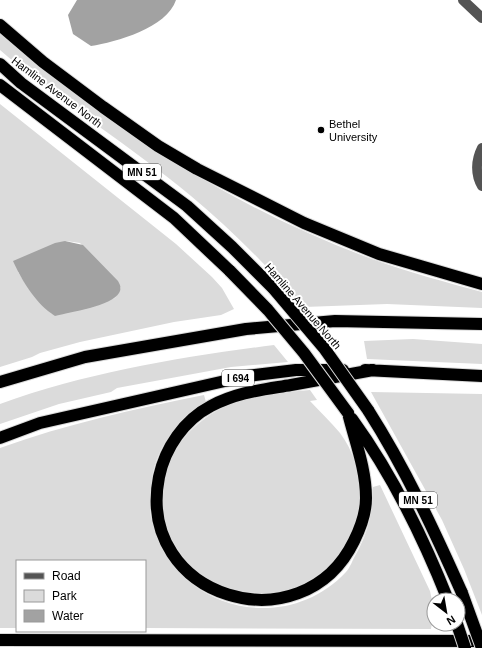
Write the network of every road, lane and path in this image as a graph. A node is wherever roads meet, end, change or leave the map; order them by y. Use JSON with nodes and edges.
{"nodes":[{"id":1,"x":463,"y":0,"type":"edge"},
{"id":2,"x":482,"y":18,"type":"edge"},
{"id":3,"x":0,"y":25,"type":"edge"},
{"id":4,"x":0,"y":64,"type":"edge"},
{"id":5,"x":0,"y":85,"type":"edge"},
{"id":6,"x":482,"y":148,"type":"edge"},
{"id":7,"x":482,"y":186,"type":"edge"},
{"id":8,"x":482,"y":284,"type":"edge"},
{"id":9,"x":482,"y":324,"type":"edge"},
{"id":10,"x":373,"y":370,"type":"junction"},
{"id":11,"x":482,"y":376,"type":"edge"},
{"id":12,"x":0,"y":382,"type":"edge"},
{"id":13,"x":348,"y":413,"type":"junction"},
{"id":14,"x":0,"y":438,"type":"edge"},
{"id":15,"x":445,"y":592,"type":"edge"},
{"id":16,"x":460,"y":632,"type":"edge"},
{"id":17,"x":0,"y":640,"type":"edge"},
{"id":18,"x":482,"y":641,"type":"edge"},
{"id":19,"x":465,"y":648,"type":"edge"},
{"id":20,"x":482,"y":648,"type":"edge"}],
"edges":[{"from":1,"to":2,"type":"street"},
{"from":3,"to":8,"type":"highway"},
{"from":4,"to":20,"type":"highway","name":"Hamline Avenue North","number":"MN 51","bridge":true},
{"from":5,"to":13,"type":"highway","number":"MN 51","bridge":true},
{"from":6,"to":7,"type":"street"},
{"from":9,"to":12,"type":"highway"},
{"from":10,"to":11,"type":"highway","number":"I 694"},
{"from":10,"to":13,"type":"highway"},
{"from":10,"to":14,"type":"highway","number":"I 694"},
{"from":13,"to":15,"type":"highway","number":"MN 51"},
{"from":16,"to":19,"type":"highway","bridge":true},
{"from":17,"to":18,"type":"highway"}]}
